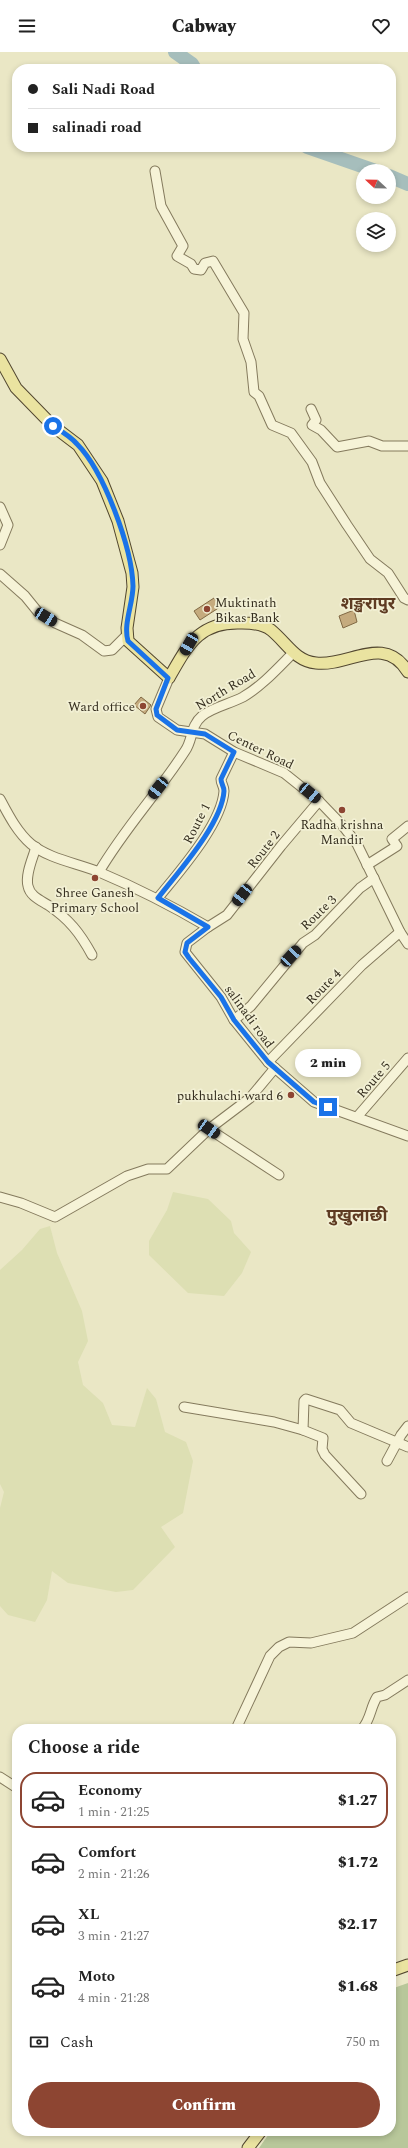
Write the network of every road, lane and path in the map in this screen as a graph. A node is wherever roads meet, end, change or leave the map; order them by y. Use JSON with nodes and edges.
{"nodes":[{"id":1,"x":155,"y":171,"type":"dead end"},
{"id":2,"x":0,"y":359,"type":"edge"},
{"id":3,"x":311,"y":409,"type":"dead end"},
{"id":4,"x":408,"y":446,"type":"edge"},
{"id":5,"x":0,"y":507,"type":"edge"},
{"id":6,"x":0,"y":545,"type":"edge"},
{"id":7,"x":0,"y":574,"type":"edge"},
{"id":8,"x":408,"y":600,"type":"edge"},
{"id":9,"x":127,"y":635,"type":"junction"},
{"id":10,"x":293,"y":653,"type":"junction"},
{"id":11,"x":408,"y":672,"type":"edge"},
{"id":12,"x":168,"y":678,"type":"junction"},
{"id":13,"x":191,"y":731,"type":"junction"},
{"id":14,"x":234,"y":752,"type":"junction"},
{"id":15,"x":0,"y":799,"type":"edge"},
{"id":16,"x":320,"y":801,"type":"junction"},
{"id":17,"x":408,"y":826,"type":"edge"},
{"id":18,"x":36,"y":847,"type":"junction"},
{"id":19,"x":367,"y":865,"type":"junction"},
{"id":20,"x":99,"y":872,"type":"junction"},
{"id":21,"x":374,"y":878,"type":"junction"},
{"id":22,"x":158,"y":898,"type":"junction"},
{"id":23,"x":208,"y":927,"type":"junction"},
{"id":24,"x":400,"y":932,"type":"junction"},
{"id":25,"x":408,"y":944,"type":"edge"},
{"id":26,"x":92,"y":956,"type":"dead end"},
{"id":27,"x":234,"y":1020,"type":"junction"},
{"id":28,"x":408,"y":1058,"type":"edge"},
{"id":29,"x":272,"y":1065,"type":"junction"},
{"id":30,"x":357,"y":1117,"type":"junction"},
{"id":31,"x":209,"y":1129,"type":"junction"},
{"id":32,"x":408,"y":1136,"type":"edge"},
{"id":33,"x":279,"y":1175,"type":"dead end"},
{"id":34,"x":0,"y":1197,"type":"edge"},
{"id":35,"x":184,"y":1407,"type":"dead end"},
{"id":36,"x":408,"y":1426,"type":"edge"},
{"id":37,"x":303,"y":1430,"type":"junction"},
{"id":38,"x":397,"y":1442,"type":"junction"},
{"id":39,"x":408,"y":1447,"type":"edge"},
{"id":40,"x":387,"y":1461,"type":"dead end"},
{"id":41,"x":361,"y":1494,"type":"dead end"},
{"id":42,"x":408,"y":1597,"type":"edge"},
{"id":43,"x":408,"y":1680,"type":"edge"},
{"id":44,"x":238,"y":1724,"type":"edge"},
{"id":45,"x":365,"y":1724,"type":"edge"},
{"id":46,"x":0,"y":1776,"type":"edge"},
{"id":47,"x":12,"y":1784,"type":"edge"},
{"id":48,"x":408,"y":1965,"type":"edge"},
{"id":49,"x":396,"y":1969,"type":"edge"},
{"id":50,"x":257,"y":2136,"type":"edge"},
{"id":51,"x":248,"y":2148,"type":"edge"}],
"edges":[{"from":1,"to":8,"type":"street"},
{"from":2,"to":9,"type":"main road"},
{"from":3,"to":4,"type":"street"},
{"from":5,"to":6,"type":"street"},
{"from":7,"to":9,"type":"street"},
{"from":9,"to":12,"type":"main road"},
{"from":10,"to":11,"type":"main road"},
{"from":10,"to":12,"type":"main road"},
{"from":10,"to":13,"type":"street","name":"North Road"},
{"from":12,"to":13,"type":"street","name":"Center Road"},
{"from":13,"to":14,"type":"street","name":"Center Road"},
{"from":13,"to":20,"type":"street","name":"North Road"},
{"from":14,"to":16,"type":"street","name":"Center Road"},
{"from":14,"to":22,"type":"street","name":"Route 1"},
{"from":15,"to":18,"type":"street"},
{"from":16,"to":19,"type":"street","name":"Center Road"},
{"from":16,"to":23,"type":"street","name":"Route 2"},
{"from":17,"to":19,"type":"street"},
{"from":18,"to":20,"type":"street"},
{"from":18,"to":26,"type":"street"},
{"from":19,"to":21,"type":"street","name":"Center Road"},
{"from":20,"to":22,"type":"street"},
{"from":21,"to":24,"type":"street","name":"Center Road"},
{"from":21,"to":27,"type":"street","name":"Route 3"},
{"from":22,"to":23,"type":"street"},
{"from":23,"to":27,"type":"street","name":"salinadi road"},
{"from":24,"to":25,"type":"street","name":"Center Road"},
{"from":24,"to":29,"type":"street","name":"Route 4"},
{"from":27,"to":29,"type":"street","name":"salinadi road"},
{"from":28,"to":30,"type":"street","name":"Route 5"},
{"from":29,"to":30,"type":"street","name":"salinadi road"},
{"from":29,"to":31,"type":"street","name":"Route 4"},
{"from":30,"to":32,"type":"street","name":"salinadi road"},
{"from":31,"to":33,"type":"street"},
{"from":31,"to":34,"type":"street","name":"Route 4"},
{"from":35,"to":37,"type":"street"},
{"from":36,"to":38,"type":"street"},
{"from":37,"to":38,"type":"street"},
{"from":37,"to":41,"type":"street"},
{"from":38,"to":39,"type":"street"},
{"from":38,"to":40,"type":"street"},
{"from":42,"to":44,"type":"street"},
{"from":43,"to":45,"type":"street"},
{"from":46,"to":47,"type":"street"},
{"from":48,"to":49,"type":"main road"},
{"from":50,"to":51,"type":"main road"}]}
